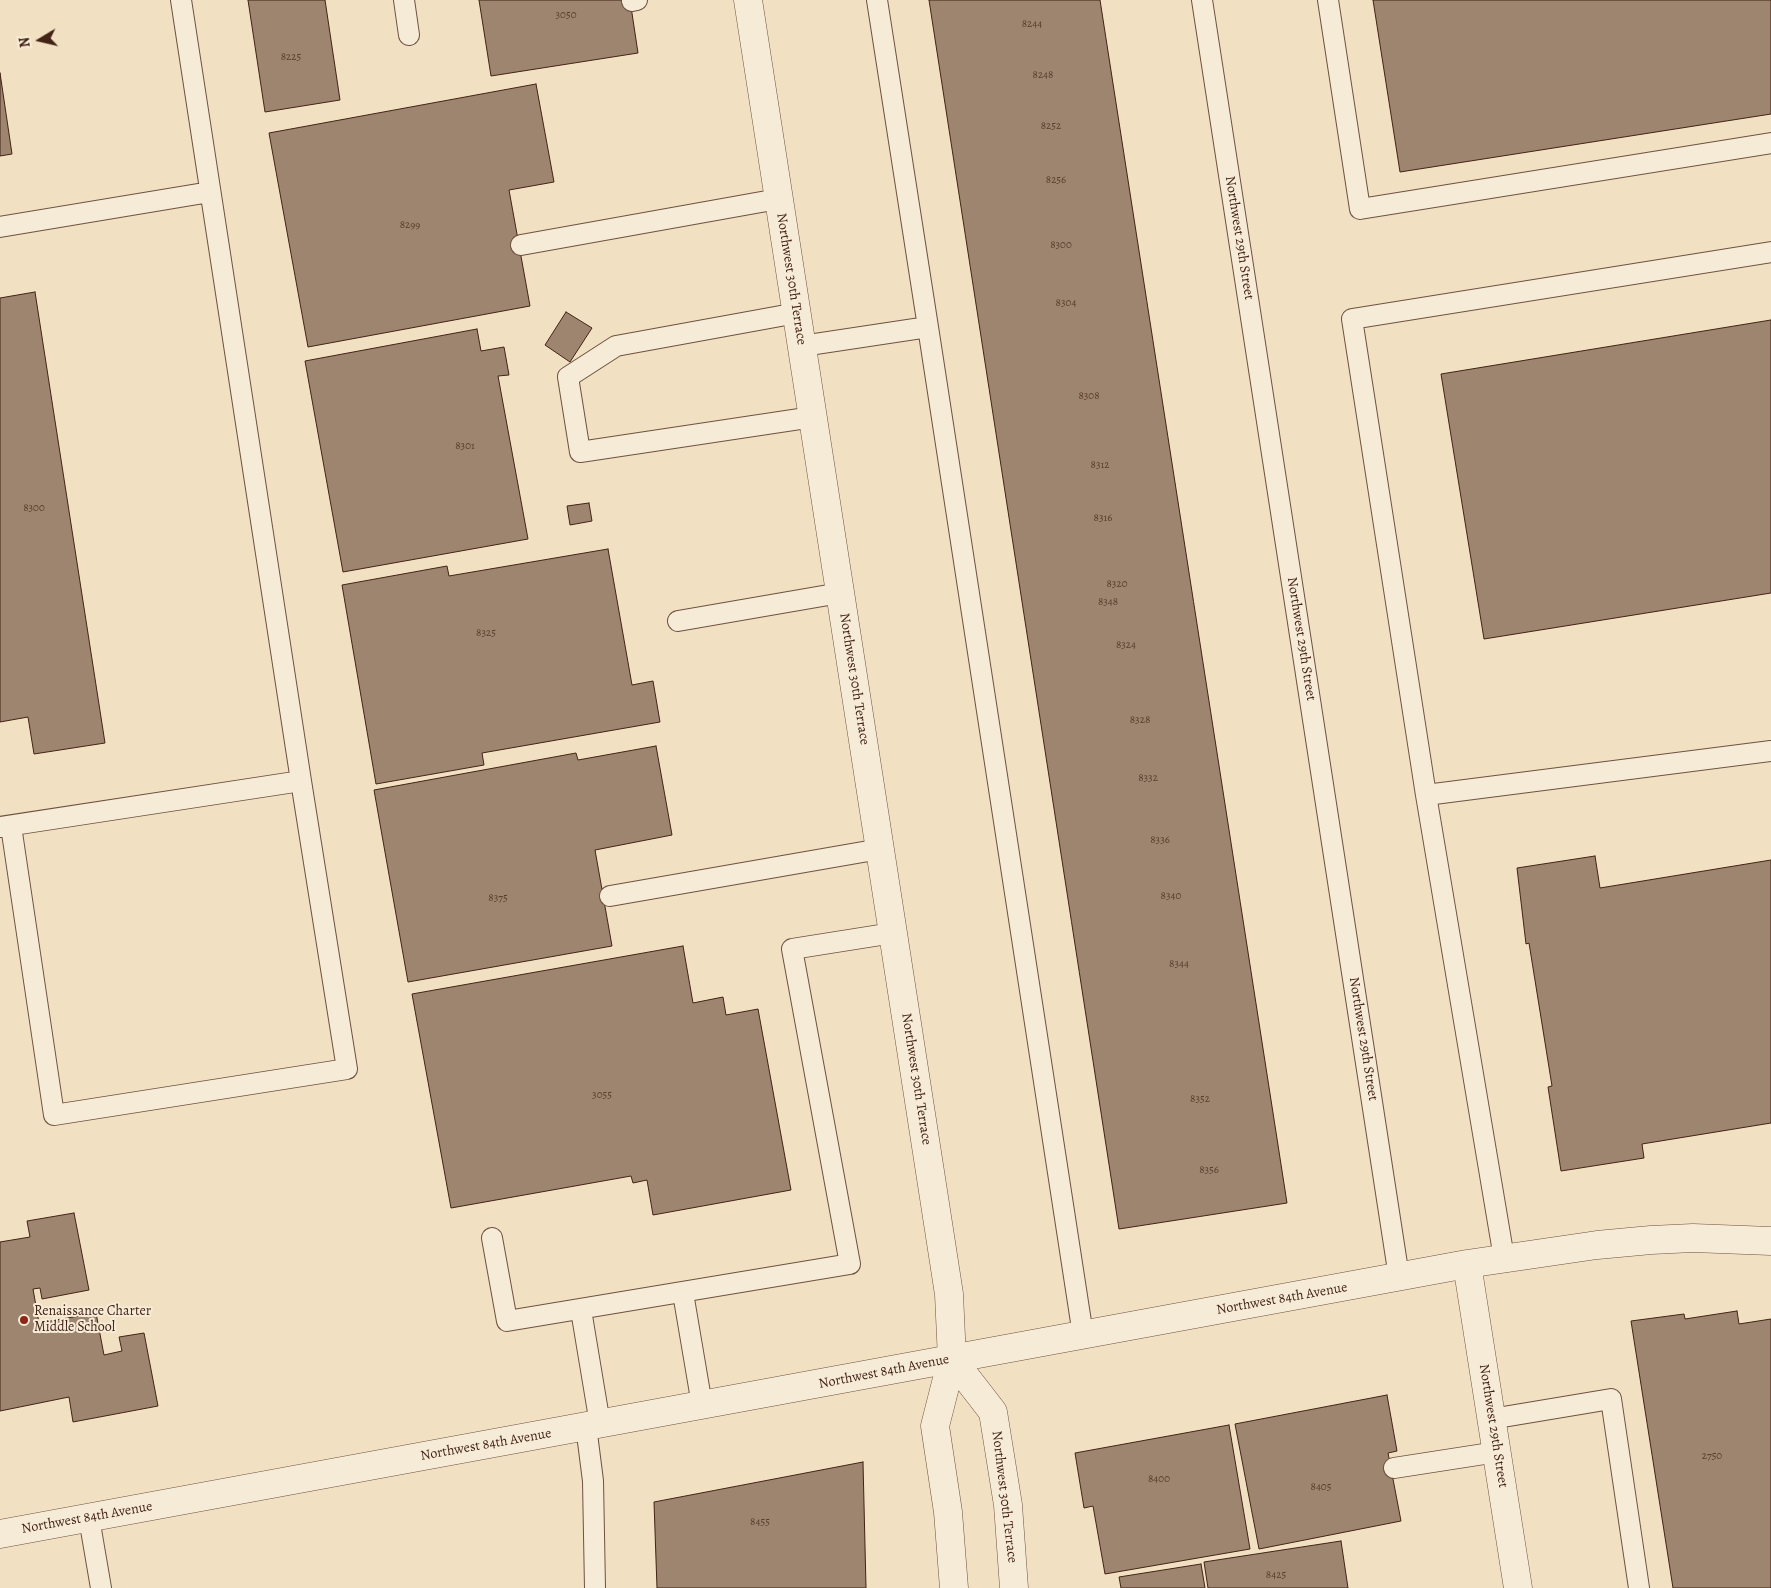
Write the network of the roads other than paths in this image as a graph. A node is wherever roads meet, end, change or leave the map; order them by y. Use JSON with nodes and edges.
{"nodes":[{"id":1,"x":181,"y":0,"type":"edge"},
{"id":2,"x":404,"y":0,"type":"edge"},
{"id":3,"x":748,"y":0,"type":"edge"},
{"id":4,"x":877,"y":0,"type":"edge"},
{"id":5,"x":1202,"y":0,"type":"edge"},
{"id":6,"x":1328,"y":0,"type":"edge"},
{"id":7,"x":409,"y":35,"type":"dead end"},
{"id":8,"x":1771,"y":143,"type":"edge"},
{"id":9,"x":210,"y":192,"type":"junction"},
{"id":10,"x":778,"y":199,"type":"junction"},
{"id":11,"x":0,"y":227,"type":"edge"},
{"id":12,"x":521,"y":245,"type":"dead end"},
{"id":13,"x":1771,"y":252,"type":"edge"},
{"id":14,"x":796,"y":313,"type":"junction"},
{"id":15,"x":928,"y":327,"type":"junction"},
{"id":16,"x":802,"y":346,"type":"junction"},
{"id":17,"x":813,"y":418,"type":"junction"},
{"id":18,"x":840,"y":593,"type":"junction"},
{"id":19,"x":678,"y":621,"type":"dead end"},
{"id":20,"x":1771,"y":751,"type":"edge"},
{"id":21,"x":301,"y":780,"type":"junction"},
{"id":22,"x":1426,"y":795,"type":"junction"},
{"id":23,"x":5,"y":826,"type":"edge"},
{"id":24,"x":880,"y":849,"type":"junction"},
{"id":25,"x":610,"y":896,"type":"dead end"},
{"id":26,"x":893,"y":933,"type":"junction"},
{"id":27,"x":492,"y":1238,"type":"dead end"},
{"id":28,"x":1771,"y":1242,"type":"edge"},
{"id":29,"x":1504,"y":1258,"type":"junction"},
{"id":30,"x":1467,"y":1264,"type":"junction"},
{"id":31,"x":1399,"y":1278,"type":"junction"},
{"id":32,"x":683,"y":1293,"type":"junction"},
{"id":33,"x":581,"y":1310,"type":"junction"},
{"id":34,"x":1083,"y":1335,"type":"junction"},
{"id":35,"x":952,"y":1359,"type":"junction"},
{"id":36,"x":702,"y":1405,"type":"junction"},
{"id":37,"x":1491,"y":1418,"type":"junction"},
{"id":38,"x":593,"y":1425,"type":"junction"},
{"id":39,"x":1497,"y":1452,"type":"junction"},
{"id":40,"x":1394,"y":1468,"type":"dead end"},
{"id":41,"x":89,"y":1518,"type":"junction"},
{"id":42,"x":0,"y":1534,"type":"edge"},
{"id":43,"x":101,"y":1588,"type":"edge"},
{"id":44,"x":596,"y":1588,"type":"edge"},
{"id":45,"x":954,"y":1588,"type":"edge"},
{"id":46,"x":1014,"y":1588,"type":"edge"},
{"id":47,"x":1518,"y":1588,"type":"edge"},
{"id":48,"x":1640,"y":1588,"type":"edge"}],
"edges":[{"from":1,"to":9,"type":"lane"},
{"from":2,"to":7,"type":"lane"},
{"from":3,"to":10,"type":"street","name":"Northwest 30th Terrace"},
{"from":4,"to":15,"type":"lane"},
{"from":5,"to":31,"type":"lane","name":"Northwest 29th Street"},
{"from":6,"to":8,"type":"lane"},
{"from":9,"to":11,"type":"lane"},
{"from":9,"to":21,"type":"lane"},
{"from":10,"to":12,"type":"lane"},
{"from":10,"to":14,"type":"street","name":"Northwest 30th Terrace"},
{"from":13,"to":22,"type":"lane"},
{"from":14,"to":16,"type":"street","name":"Northwest 30th Terrace"},
{"from":14,"to":17,"type":"lane"},
{"from":15,"to":16,"type":"lane"},
{"from":15,"to":34,"type":"lane"},
{"from":16,"to":17,"type":"street","name":"Northwest 30th Terrace"},
{"from":17,"to":18,"type":"street","name":"Northwest 30th Terrace"},
{"from":18,"to":19,"type":"lane"},
{"from":18,"to":24,"type":"street","name":"Northwest 30th Terrace"},
{"from":20,"to":22,"type":"lane"},
{"from":21,"to":23,"type":"lane"},
{"from":21,"to":23,"type":"lane"},
{"from":22,"to":29,"type":"lane"},
{"from":24,"to":25,"type":"lane"},
{"from":24,"to":26,"type":"street","name":"Northwest 30th Terrace"},
{"from":26,"to":32,"type":"lane"},
{"from":26,"to":35,"type":"street","name":"Northwest 30th Terrace"},
{"from":27,"to":33,"type":"lane"},
{"from":28,"to":29,"type":"street","name":"Northwest 84th Avenue"},
{"from":29,"to":30,"type":"street","name":"Northwest 84th Avenue"},
{"from":30,"to":31,"type":"street","name":"Northwest 84th Avenue"},
{"from":30,"to":37,"type":"street","name":"Northwest 29th Street"},
{"from":31,"to":34,"type":"street","name":"Northwest 84th Avenue"},
{"from":32,"to":33,"type":"lane"},
{"from":32,"to":36,"type":"lane"},
{"from":33,"to":38,"type":"lane"},
{"from":34,"to":35,"type":"street","name":"Northwest 84th Avenue"},
{"from":35,"to":36,"type":"street","name":"Northwest 84th Avenue"},
{"from":35,"to":45,"type":"street","name":"Northwest 30th Terrace"},
{"from":35,"to":46,"type":"street","name":"Northwest 30th Terrace"},
{"from":36,"to":38,"type":"street","name":"Northwest 84th Avenue"},
{"from":37,"to":39,"type":"street","name":"Northwest 29th Street"},
{"from":37,"to":48,"type":"lane"},
{"from":38,"to":41,"type":"street","name":"Northwest 84th Avenue"},
{"from":38,"to":44,"type":"lane"},
{"from":39,"to":40,"type":"lane"},
{"from":39,"to":47,"type":"street","name":"Northwest 29th Street"},
{"from":41,"to":42,"type":"street","name":"Northwest 84th Avenue"},
{"from":41,"to":43,"type":"lane"}]}
